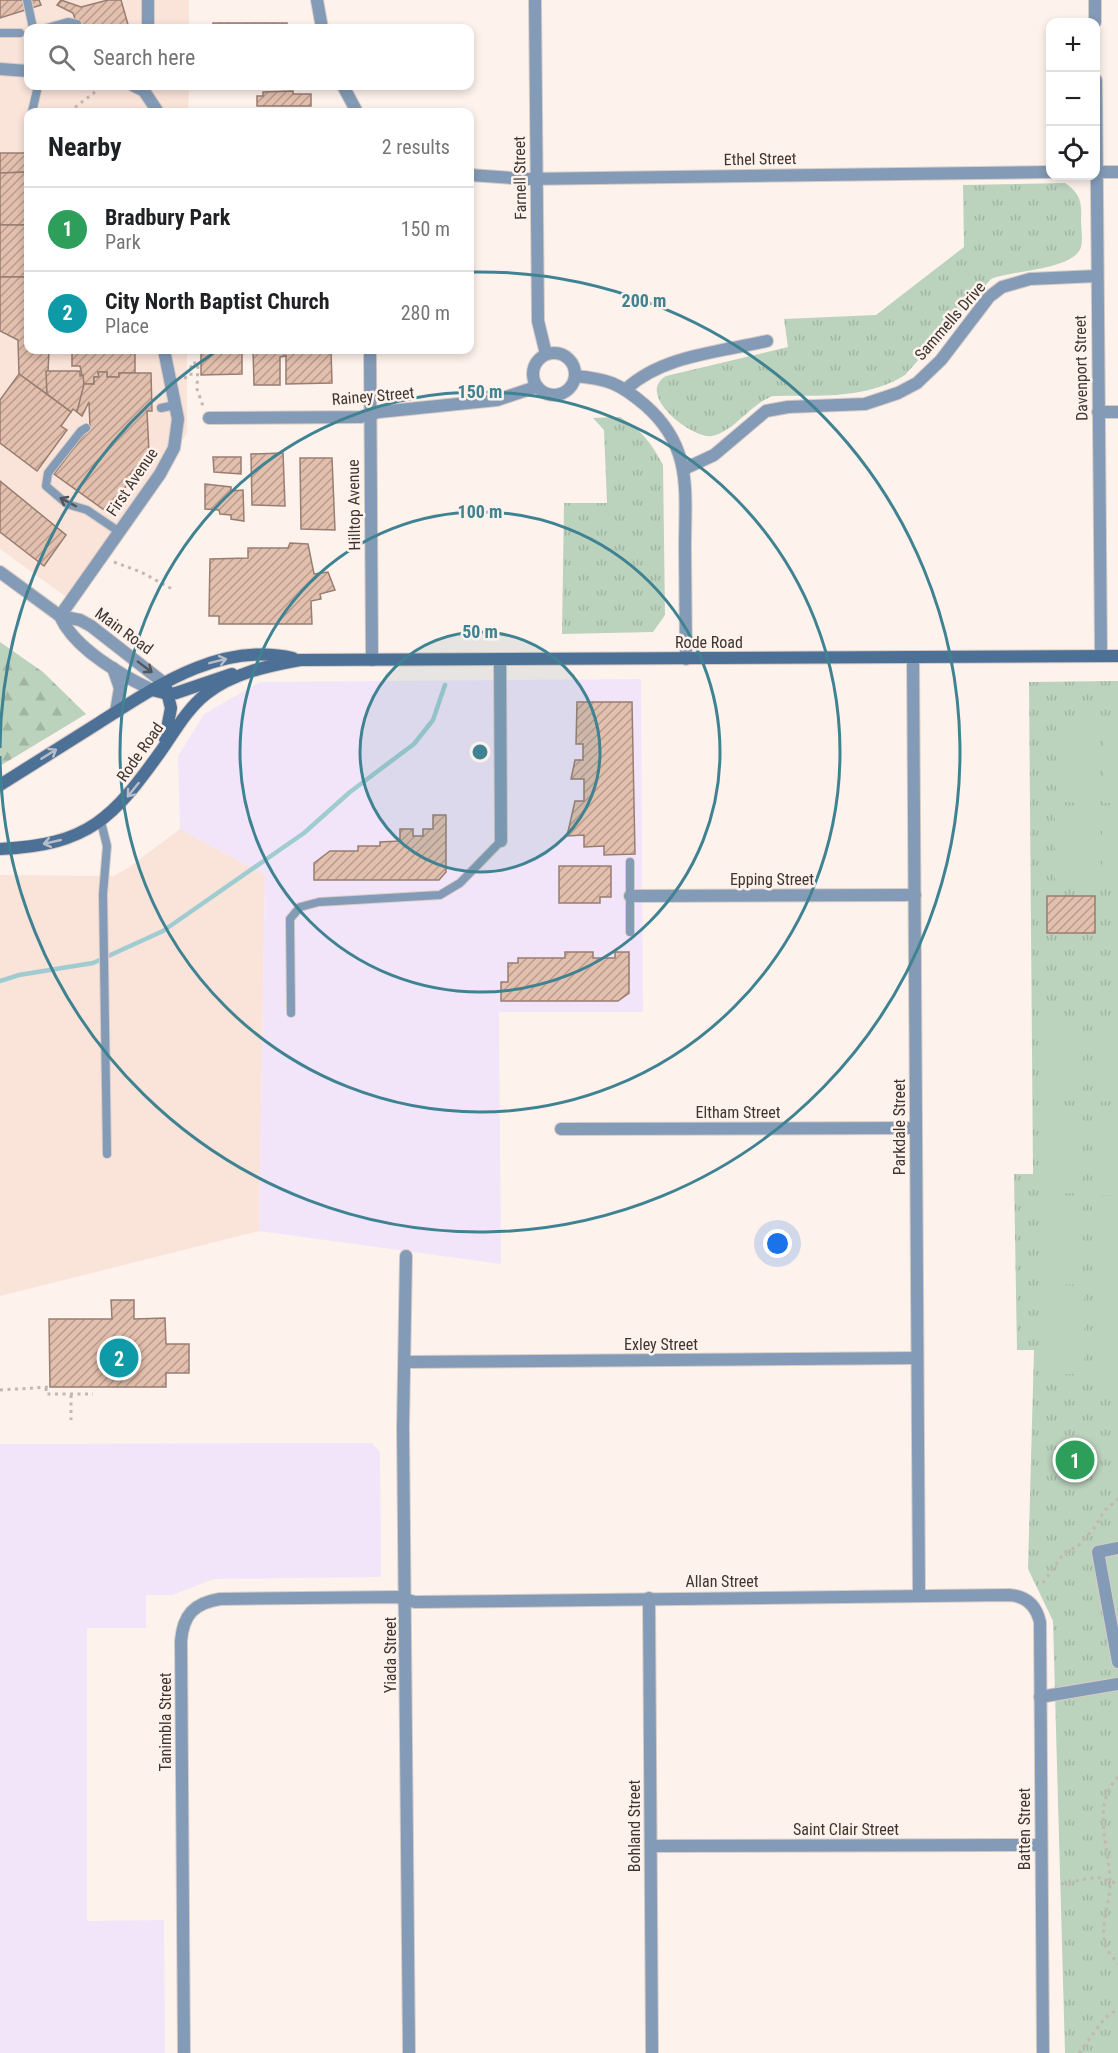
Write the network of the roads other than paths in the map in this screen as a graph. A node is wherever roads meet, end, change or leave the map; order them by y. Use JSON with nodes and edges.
{"nodes":[{"id":1,"x":27,"y":0,"type":"edge"},
{"id":2,"x":148,"y":0,"type":"edge"},
{"id":3,"x":317,"y":0,"type":"edge"},
{"id":4,"x":535,"y":0,"type":"edge"},
{"id":5,"x":1095,"y":0,"type":"edge"},
{"id":6,"x":1095,"y":18,"type":"edge"},
{"id":7,"x":32,"y":24,"type":"edge"},
{"id":8,"x":61,"y":24,"type":"edge"},
{"id":9,"x":77,"y":24,"type":"edge"},
{"id":10,"x":148,"y":24,"type":"edge"},
{"id":11,"x":321,"y":24,"type":"edge"},
{"id":12,"x":0,"y":33,"type":"edge"},
{"id":13,"x":20,"y":33,"type":"dead end"},
{"id":14,"x":0,"y":69,"type":"edge"},
{"id":15,"x":24,"y":72,"type":"edge"},
{"id":16,"x":37,"y":90,"type":"edge"},
{"id":17,"x":142,"y":90,"type":"edge"},
{"id":18,"x":345,"y":90,"type":"edge"},
{"id":19,"x":33,"y":108,"type":"edge"},
{"id":20,"x":155,"y":108,"type":"edge"},
{"id":21,"x":355,"y":108,"type":"edge"},
{"id":22,"x":1046,"y":172,"type":"edge"},
{"id":23,"x":1100,"y":172,"type":"edge"},
{"id":24,"x":1118,"y":172,"type":"edge"},
{"id":25,"x":474,"y":175,"type":"edge"},
{"id":26,"x":537,"y":178,"type":"junction"},
{"id":27,"x":1096,"y":180,"type":"edge"},
{"id":28,"x":1096,"y":276,"type":"junction"},
{"id":29,"x":767,"y":341,"type":"dead end"},
{"id":30,"x":165,"y":354,"type":"edge"},
{"id":31,"x":370,"y":354,"type":"edge"},
{"id":32,"x":546,"y":354,"type":"junction"},
{"id":33,"x":575,"y":376,"type":"junction"},
{"id":34,"x":537,"y":387,"type":"junction"},
{"id":35,"x":627,"y":389,"type":"junction"},
{"id":36,"x":175,"y":405,"type":"junction"},
{"id":37,"x":161,"y":408,"type":"dead end"},
{"id":38,"x":1098,"y":412,"type":"junction"},
{"id":39,"x":1118,"y":412,"type":"edge"},
{"id":40,"x":370,"y":414,"type":"junction"},
{"id":41,"x":209,"y":418,"type":"road end"},
{"id":42,"x":86,"y":428,"type":"dead end"},
{"id":43,"x":684,"y":469,"type":"junction"},
{"id":44,"x":118,"y":531,"type":"junction"},
{"id":45,"x":0,"y":572,"type":"edge"},
{"id":46,"x":60,"y":616,"type":"junction"},
{"id":47,"x":1101,"y":656,"type":"junction"},
{"id":48,"x":1118,"y":656,"type":"edge"},
{"id":49,"x":913,"y":657,"type":"junction"},
{"id":50,"x":686,"y":658,"type":"junction"},
{"id":51,"x":500,"y":659,"type":"junction"},
{"id":52,"x":300,"y":660,"type":"junction"},
{"id":53,"x":372,"y":660,"type":"junction"},
{"id":54,"x":113,"y":668,"type":"junction"},
{"id":55,"x":251,"y":671,"type":"junction"},
{"id":56,"x":166,"y":688,"type":"junction"},
{"id":57,"x":152,"y":690,"type":"junction"},
{"id":58,"x":116,"y":712,"type":"junction"},
{"id":59,"x":159,"y":754,"type":"junction"},
{"id":60,"x":0,"y":785,"type":"edge"},
{"id":61,"x":101,"y":822,"type":"junction"},
{"id":62,"x":501,"y":841,"type":"joint"},
{"id":63,"x":0,"y":849,"type":"edge"},
{"id":64,"x":630,"y":862,"type":"dead end"},
{"id":65,"x":915,"y":895,"type":"junction"},
{"id":66,"x":630,"y":896,"type":"junction"},
{"id":67,"x":630,"y":932,"type":"dead end"},
{"id":68,"x":291,"y":1013,"type":"dead end"},
{"id":69,"x":915,"y":1128,"type":"junction"},
{"id":70,"x":561,"y":1129,"type":"dead end"},
{"id":71,"x":107,"y":1154,"type":"dead end"},
{"id":72,"x":406,"y":1256,"type":"dead end"},
{"id":73,"x":917,"y":1358,"type":"junction"},
{"id":74,"x":405,"y":1362,"type":"junction"},
{"id":75,"x":1118,"y":1548,"type":"edge"},
{"id":76,"x":919,"y":1596,"type":"junction"},
{"id":77,"x":649,"y":1598,"type":"junction"},
{"id":78,"x":406,"y":1599,"type":"junction"},
{"id":79,"x":1034,"y":1607,"type":"joint"},
{"id":80,"x":1118,"y":1662,"type":"edge"},
{"id":81,"x":1118,"y":1684,"type":"edge"},
{"id":82,"x":1040,"y":1697,"type":"junction"},
{"id":83,"x":1041,"y":1845,"type":"junction"},
{"id":84,"x":651,"y":1846,"type":"junction"},
{"id":85,"x":184,"y":2053,"type":"edge"},
{"id":86,"x":409,"y":2053,"type":"edge"},
{"id":87,"x":652,"y":2053,"type":"edge"},
{"id":88,"x":1042,"y":2053,"type":"edge"}],
"edges":[{"from":1,"to":7,"type":"lane"},
{"from":2,"to":10,"type":"street"},
{"from":3,"to":11,"type":"street"},
{"from":4,"to":26,"type":"street","name":"Farnell Street"},
{"from":5,"to":6,"type":"street"},
{"from":8,"to":9,"type":"lane"},
{"from":12,"to":13,"type":"lane"},
{"from":14,"to":15,"type":"street"},
{"from":16,"to":19,"type":"lane"},
{"from":17,"to":20,"type":"street"},
{"from":18,"to":21,"type":"street"},
{"from":22,"to":26,"type":"street","name":"Ethel Street"},
{"from":23,"to":24,"type":"street"},
{"from":25,"to":26,"type":"street","name":"Ethel Street"},
{"from":26,"to":32,"type":"street","name":"Farnell Street"},
{"from":27,"to":28,"type":"street","name":"Davenport Street"},
{"from":28,"to":38,"type":"street","name":"Davenport Street"},
{"from":28,"to":43,"type":"street","name":"Sammells Drive"},
{"from":29,"to":35,"type":"street"},
{"from":30,"to":36,"type":"street","name":"First Avenue"},
{"from":31,"to":40,"type":"street","name":"Hilltop Avenue"},
{"from":32,"to":33,"type":"street"},
{"from":32,"to":34,"type":"street"},
{"from":33,"to":34,"type":"street"},
{"from":33,"to":35,"type":"street"},
{"from":34,"to":40,"type":"street","name":"Rainey Street"},
{"from":35,"to":43,"type":"street"},
{"from":36,"to":37,"type":"lane"},
{"from":36,"to":44,"type":"street","name":"First Avenue"},
{"from":38,"to":39,"type":"street"},
{"from":38,"to":47,"type":"street","name":"Davenport Street"},
{"from":40,"to":41,"type":"street","name":"Rainey Street"},
{"from":40,"to":53,"type":"street","name":"Hilltop Avenue"},
{"from":44,"to":42,"type":"lane","one_way":true},
{"from":43,"to":50,"type":"street"},
{"from":44,"to":46,"type":"street","name":"First Avenue"},
{"from":45,"to":46,"type":"street","name":"Main Road"},
{"from":46,"to":54,"type":"street","name":"Main Road"},
{"from":46,"to":56,"type":"street","name":"Main Road","one_way":true},
{"from":47,"to":48,"type":"main road","name":"Rode Road"},
{"from":47,"to":49,"type":"main road","name":"Rode Road"},
{"from":49,"to":50,"type":"main road","name":"Rode Road"},
{"from":49,"to":65,"type":"street","name":"Parkdale Street"},
{"from":50,"to":51,"type":"main road","name":"Rode Road"},
{"from":51,"to":53,"type":"main road","name":"Rode Road"},
{"from":51,"to":62,"type":"street"},
{"from":52,"to":53,"type":"main road","name":"Rode Road"},
{"from":52,"to":55,"type":"main road","name":"Rode Road"},
{"from":56,"to":52,"type":"main road","name":"Rode Road","one_way":true},
{"from":54,"to":57,"type":"street","name":"Main Road"},
{"from":54,"to":58,"type":"street"},
{"from":55,"to":56,"type":"main road"},
{"from":55,"to":59,"type":"main road","name":"Rode Road"},
{"from":56,"to":57,"type":"main road","name":"Rode Road"},
{"from":56,"to":59,"type":"main road"},
{"from":57,"to":58,"type":"main road","name":"Rode Road"},
{"from":60,"to":58,"type":"main road","name":"Rode Road","one_way":true},
{"from":59,"to":61,"type":"main road","name":"Rode Road","one_way":true},
{"from":61,"to":63,"type":"main road","name":"Rode Road","one_way":true},
{"from":61,"to":71,"type":"lane"},
{"from":62,"to":68,"type":"lane"},
{"from":64,"to":66,"type":"lane"},
{"from":65,"to":66,"type":"street","name":"Epping Street"},
{"from":65,"to":69,"type":"street","name":"Parkdale Street"},
{"from":66,"to":67,"type":"lane"},
{"from":69,"to":70,"type":"street","name":"Eltham Street"},
{"from":69,"to":73,"type":"street","name":"Parkdale Street"},
{"from":72,"to":74,"type":"street","name":"Yiada Street"},
{"from":73,"to":74,"type":"street","name":"Exley Street"},
{"from":73,"to":76,"type":"street","name":"Parkdale Street"},
{"from":74,"to":78,"type":"street","name":"Yiada Street"},
{"from":75,"to":80,"type":"street"},
{"from":76,"to":77,"type":"street","name":"Allan Street"},
{"from":76,"to":79,"type":"street","name":"Allan Street"},
{"from":77,"to":78,"type":"street","name":"Allan Street"},
{"from":77,"to":84,"type":"street","name":"Bohland Street"},
{"from":78,"to":85,"type":"street","name":"Tanimbla Street"},
{"from":78,"to":86,"type":"street","name":"Yiada Street"},
{"from":79,"to":82,"type":"street","name":"Batten Street"},
{"from":81,"to":82,"type":"street"},
{"from":82,"to":83,"type":"street","name":"Batten Street"},
{"from":83,"to":84,"type":"street","name":"Saint Clair Street"},
{"from":83,"to":88,"type":"street","name":"Batten Street"},
{"from":84,"to":87,"type":"street","name":"Bohland Street"}]}
